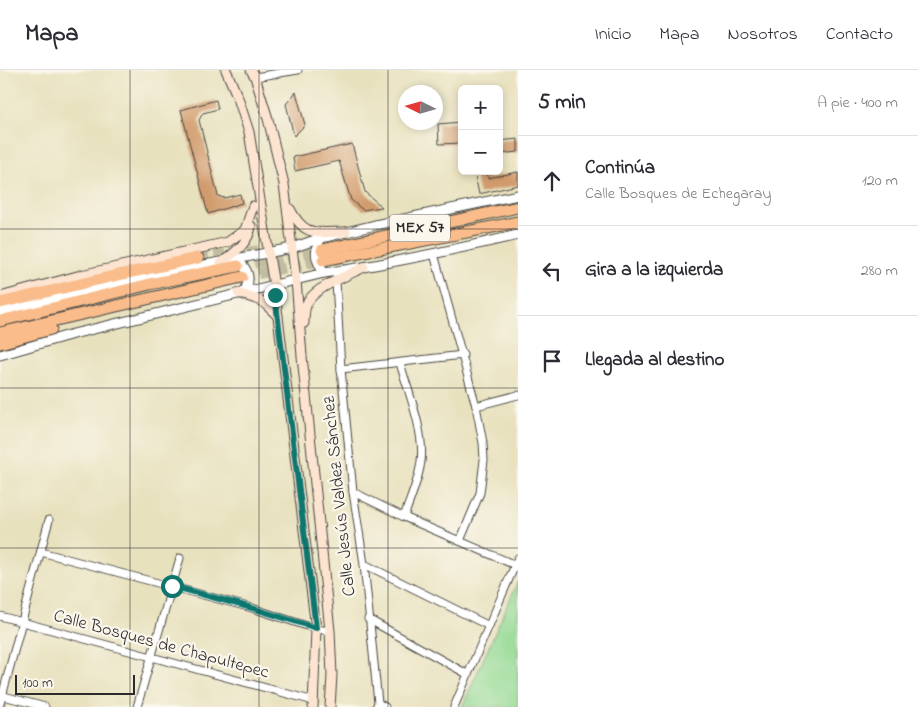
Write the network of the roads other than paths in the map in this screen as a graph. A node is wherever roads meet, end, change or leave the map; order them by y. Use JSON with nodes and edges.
{"nodes":[{"id":1,"x":226,"y":70,"type":"edge"},
{"id":2,"x":298,"y":70,"type":"edge"},
{"id":3,"x":253,"y":73,"type":"edge"},
{"id":4,"x":255,"y":165,"type":"junction"},
{"id":5,"x":518,"y":195,"type":"edge"},
{"id":6,"x":286,"y":202,"type":"junction"},
{"id":7,"x":253,"y":206,"type":"junction"},
{"id":8,"x":518,"y":207,"type":"edge"},
{"id":9,"x":518,"y":222,"type":"edge"},
{"id":10,"x":518,"y":235,"type":"edge"},
{"id":11,"x":347,"y":237,"type":"junction"},
{"id":12,"x":292,"y":248,"type":"junction"},
{"id":13,"x":322,"y":248,"type":"junction"},
{"id":14,"x":269,"y":252,"type":"junction"},
{"id":15,"x":434,"y":254,"type":"junction"},
{"id":16,"x":198,"y":258,"type":"tunnel mouth"},
{"id":17,"x":221,"y":263,"type":"junction"},
{"id":18,"x":236,"y":263,"type":"junction"},
{"id":19,"x":364,"y":267,"type":"junction"},
{"id":20,"x":324,"y":273,"type":"junction"},
{"id":21,"x":242,"y":277,"type":"tunnel mouth"},
{"id":22,"x":296,"y":280,"type":"junction"},
{"id":23,"x":336,"y":281,"type":"junction"},
{"id":24,"x":274,"y":286,"type":"junction"},
{"id":25,"x":241,"y":293,"type":"junction"},
{"id":26,"x":0,"y":297,"type":"edge"},
{"id":27,"x":50,"y":300,"type":"junction"},
{"id":28,"x":0,"y":303,"type":"edge"},
{"id":29,"x":121,"y":305,"type":"junction"},
{"id":30,"x":0,"y":312,"type":"edge"},
{"id":31,"x":0,"y":316,"type":"edge"},
{"id":32,"x":278,"y":316,"type":"junction"},
{"id":33,"x":0,"y":321,"type":"edge"},
{"id":34,"x":0,"y":333,"type":"edge"},
{"id":35,"x":0,"y":343,"type":"edge"},
{"id":36,"x":0,"y":354,"type":"edge"},
{"id":37,"x":463,"y":355,"type":"junction"},
{"id":38,"x":302,"y":356,"type":"junction"},
{"id":39,"x":400,"y":363,"type":"junction"},
{"id":40,"x":341,"y":370,"type":"junction"},
{"id":41,"x":518,"y":395,"type":"edge"},
{"id":42,"x":476,"y":406,"type":"junction"},
{"id":43,"x":353,"y":492,"type":"junction"},
{"id":44,"x":404,"y":517,"type":"junction"},
{"id":45,"x":50,"y":520,"type":"dead end"},
{"id":46,"x":460,"y":541,"type":"junction"},
{"id":47,"x":41,"y":552,"type":"junction"},
{"id":48,"x":180,"y":558,"type":"dead end"},
{"id":49,"x":516,"y":562,"type":"edge"},
{"id":50,"x":364,"y":564,"type":"junction"},
{"id":51,"x":172,"y":586,"type":"junction"},
{"id":52,"x":0,"y":616,"type":"edge"},
{"id":53,"x":368,"y":619,"type":"junction"},
{"id":54,"x":22,"y":622,"type":"junction"},
{"id":55,"x":489,"y":626,"type":"junction"},
{"id":56,"x":316,"y":628,"type":"junction"},
{"id":57,"x":330,"y":631,"type":"junction"},
{"id":58,"x":151,"y":658,"type":"junction"},
{"id":59,"x":467,"y":674,"type":"junction"},
{"id":60,"x":1,"y":696,"type":"edge"},
{"id":61,"x":0,"y":704,"type":"edge"},
{"id":62,"x":313,"y":704,"type":"edge"},
{"id":63,"x":377,"y":705,"type":"edge"},
{"id":64,"x":45,"y":707,"type":"edge"},
{"id":65,"x":137,"y":707,"type":"edge"},
{"id":66,"x":330,"y":707,"type":"edge"},
{"id":67,"x":385,"y":707,"type":"edge"},
{"id":68,"x":454,"y":707,"type":"edge"}],
"edges":[{"from":1,"to":4,"type":"main road"},
{"from":2,"to":3,"type":"street"},
{"from":3,"to":6,"type":"main road"},
{"from":4,"to":7,"type":"main road"},
{"from":4,"to":14,"type":"main road"},
{"from":5,"to":11,"type":"street"},
{"from":6,"to":11,"type":"main road"},
{"from":6,"to":12,"type":"main road"},
{"from":7,"to":17,"type":"main road"},
{"from":7,"to":26,"type":"main road"},
{"from":8,"to":11,"type":"highway","number":"MEX 57"},
{"from":9,"to":13,"type":"highway","number":"MEX 57"},
{"from":10,"to":15,"type":"street"},
{"from":11,"to":13,"type":"highway","number":"MEX 57"},
{"from":12,"to":13,"type":"street"},
{"from":12,"to":14,"type":"street"},
{"from":12,"to":22,"type":"main road"},
{"from":13,"to":20,"type":"street"},
{"from":14,"to":18,"type":"street"},
{"from":14,"to":24,"type":"main road"},
{"from":15,"to":19,"type":"street"},
{"from":15,"to":37,"type":"street"},
{"from":16,"to":28,"type":"highway"},
{"from":17,"to":18,"type":"street"},
{"from":17,"to":27,"type":"street"},
{"from":18,"to":25,"type":"street"},
{"from":18,"to":33,"type":"highway"},
{"from":19,"to":20,"type":"street"},
{"from":19,"to":23,"type":"main road"},
{"from":20,"to":22,"type":"street"},
{"from":21,"to":29,"type":"highway"},
{"from":22,"to":24,"type":"street"},
{"from":22,"to":38,"type":"main road"},
{"from":23,"to":38,"type":"main road"},
{"from":23,"to":40,"type":"street","name":"Calle Jesús Valdez Sánchez"},
{"from":24,"to":25,"type":"street"},
{"from":24,"to":32,"type":"main road"},
{"from":25,"to":32,"type":"main road"},
{"from":25,"to":36,"type":"street"},
{"from":27,"to":30,"type":"street"},
{"from":27,"to":31,"type":"highway"},
{"from":29,"to":34,"type":"highway"},
{"from":29,"to":35,"type":"highway"},
{"from":32,"to":56,"type":"main road"},
{"from":37,"to":39,"type":"street"},
{"from":37,"to":42,"type":"street"},
{"from":38,"to":57,"type":"main road"},
{"from":39,"to":40,"type":"street"},
{"from":39,"to":44,"type":"street"},
{"from":40,"to":43,"type":"street","name":"Calle Jesús Valdez Sánchez"},
{"from":41,"to":42,"type":"street"},
{"from":42,"to":46,"type":"street"},
{"from":43,"to":44,"type":"street"},
{"from":43,"to":50,"type":"street","name":"Calle Jesús Valdez Sánchez"},
{"from":44,"to":46,"type":"street"},
{"from":45,"to":47,"type":"street"},
{"from":46,"to":49,"type":"street"},
{"from":47,"to":51,"type":"street"},
{"from":47,"to":54,"type":"street"},
{"from":48,"to":51,"type":"street"},
{"from":49,"to":55,"type":"street"},
{"from":50,"to":53,"type":"street","name":"Calle Jesús Valdez Sánchez"},
{"from":50,"to":55,"type":"street"},
{"from":51,"to":56,"type":"street"},
{"from":51,"to":58,"type":"street"},
{"from":52,"to":54,"type":"street","name":"Calle Bosques de Chapultepec"},
{"from":53,"to":59,"type":"street"},
{"from":53,"to":63,"type":"street","name":"Calle Jesús Valdez Sánchez"},
{"from":54,"to":58,"type":"street","name":"Calle Bosques de Chapultepec"},
{"from":54,"to":60,"type":"street"},
{"from":55,"to":59,"type":"street"},
{"from":56,"to":57,"type":"street"},
{"from":56,"to":62,"type":"main road"},
{"from":57,"to":66,"type":"main road"},
{"from":58,"to":62,"type":"street","name":"Calle Bosques de Chapultepec"},
{"from":58,"to":65,"type":"street"},
{"from":59,"to":68,"type":"street"},
{"from":60,"to":61,"type":"street"},
{"from":60,"to":64,"type":"street"},
{"from":63,"to":67,"type":"street"}]}
